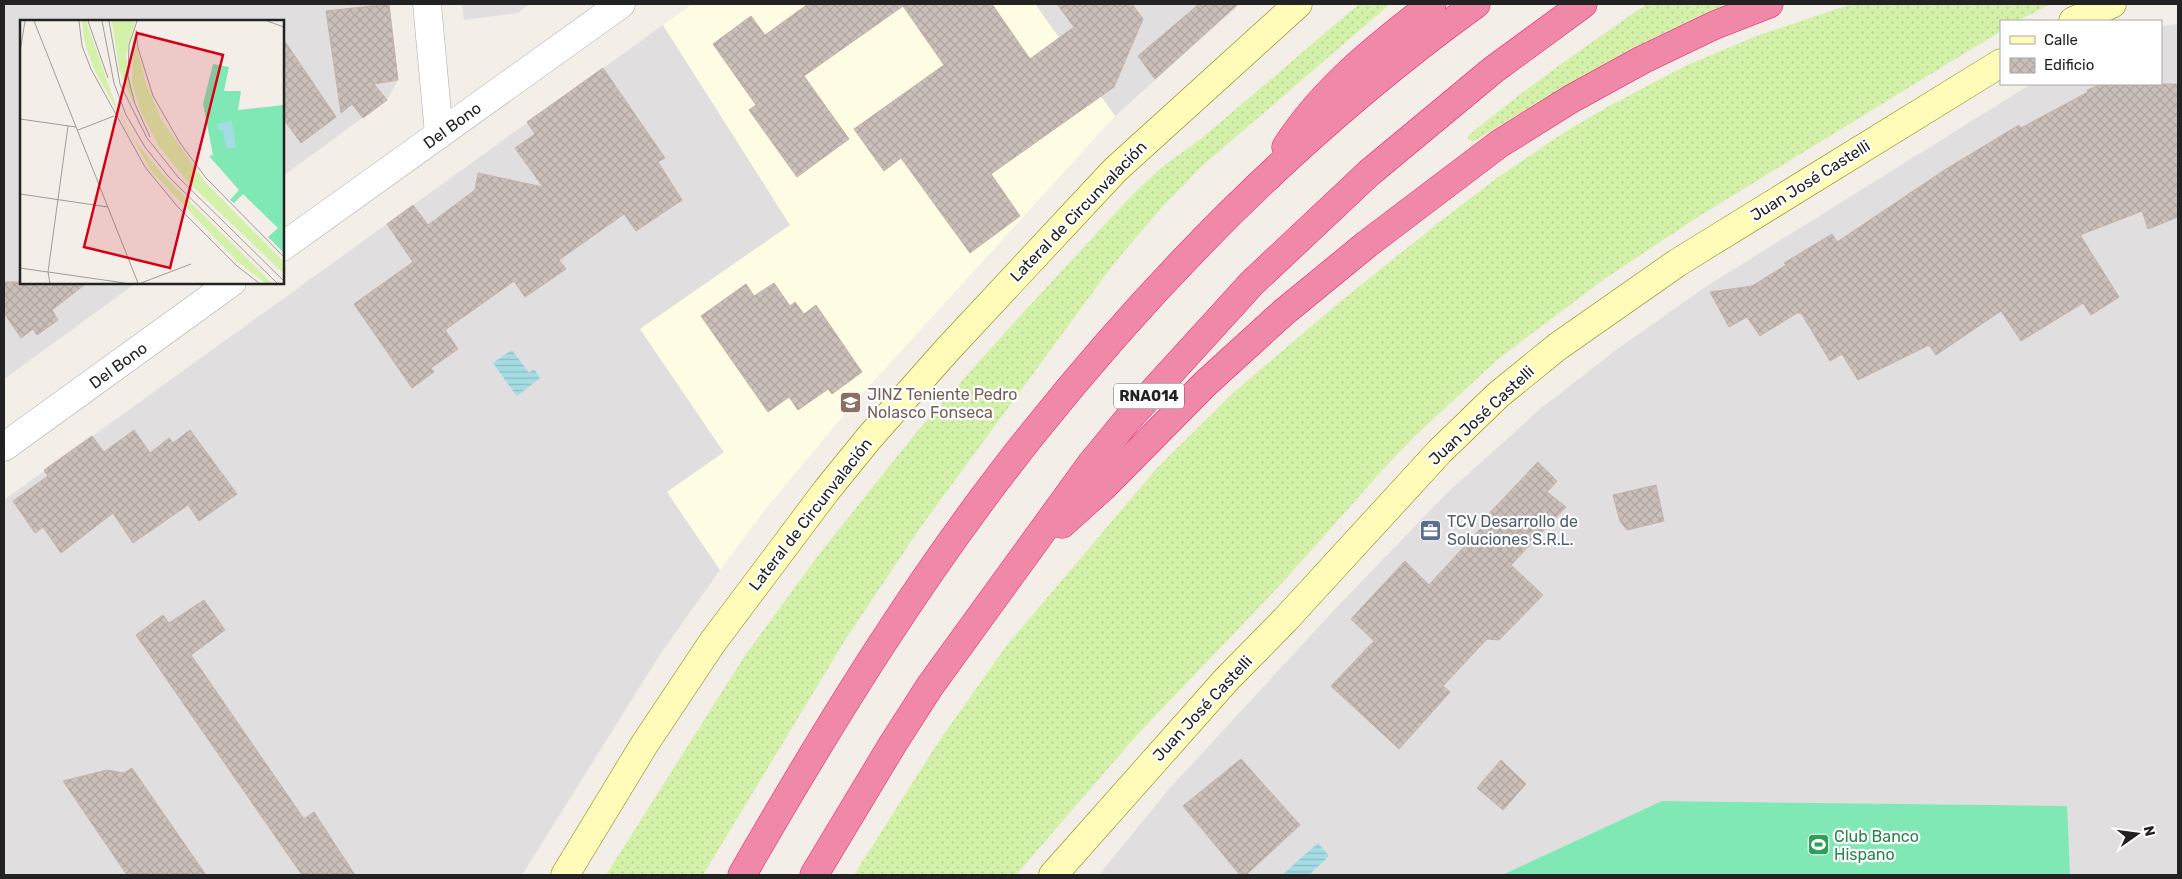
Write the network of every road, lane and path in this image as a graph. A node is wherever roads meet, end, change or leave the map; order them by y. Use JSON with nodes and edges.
{"nodes":[{"id":1,"x":427,"y":4,"type":"edge"},
{"id":2,"x":621,"y":4,"type":"edge"},
{"id":3,"x":1298,"y":4,"type":"edge"},
{"id":4,"x":1432,"y":4,"type":"edge"},
{"id":5,"x":1476,"y":4,"type":"edge"},
{"id":6,"x":1583,"y":4,"type":"edge"},
{"id":7,"x":1769,"y":4,"type":"edge"},
{"id":8,"x":2112,"y":4,"type":"edge"},
{"id":9,"x":2075,"y":20,"type":"edge"},
{"id":10,"x":2000,"y":64,"type":"edge"},
{"id":11,"x":440,"y":134,"type":"junction"},
{"id":12,"x":1265,"y":180,"type":"junction"},
{"id":13,"x":284,"y":246,"type":"edge"},
{"id":14,"x":229,"y":284,"type":"edge"},
{"id":15,"x":4,"y":446,"type":"edge"},
{"id":16,"x":1021,"y":559,"type":"junction"},
{"id":17,"x":565,"y":875,"type":"edge"},
{"id":18,"x":742,"y":875,"type":"edge"},
{"id":19,"x":814,"y":875,"type":"edge"},
{"id":20,"x":1053,"y":875,"type":"edge"}],
"edges":[{"from":1,"to":11,"type":"street"},
{"from":2,"to":11,"type":"street","name":"Del Bono"},
{"from":3,"to":17,"type":"street","name":"Lateral de Circunvalación"},
{"from":4,"to":12,"type":"highway"},
{"from":5,"to":12,"type":"highway"},
{"from":6,"to":16,"type":"highway","number":"RNA014"},
{"from":7,"to":16,"type":"highway"},
{"from":8,"to":9,"type":"street"},
{"from":10,"to":20,"type":"street","name":"Juan José Castelli"},
{"from":11,"to":13,"type":"street","name":"Del Bono"},
{"from":12,"to":18,"type":"highway"},
{"from":14,"to":15,"type":"street","name":"Del Bono"},
{"from":16,"to":19,"type":"highway","number":"RNA014"}]}
